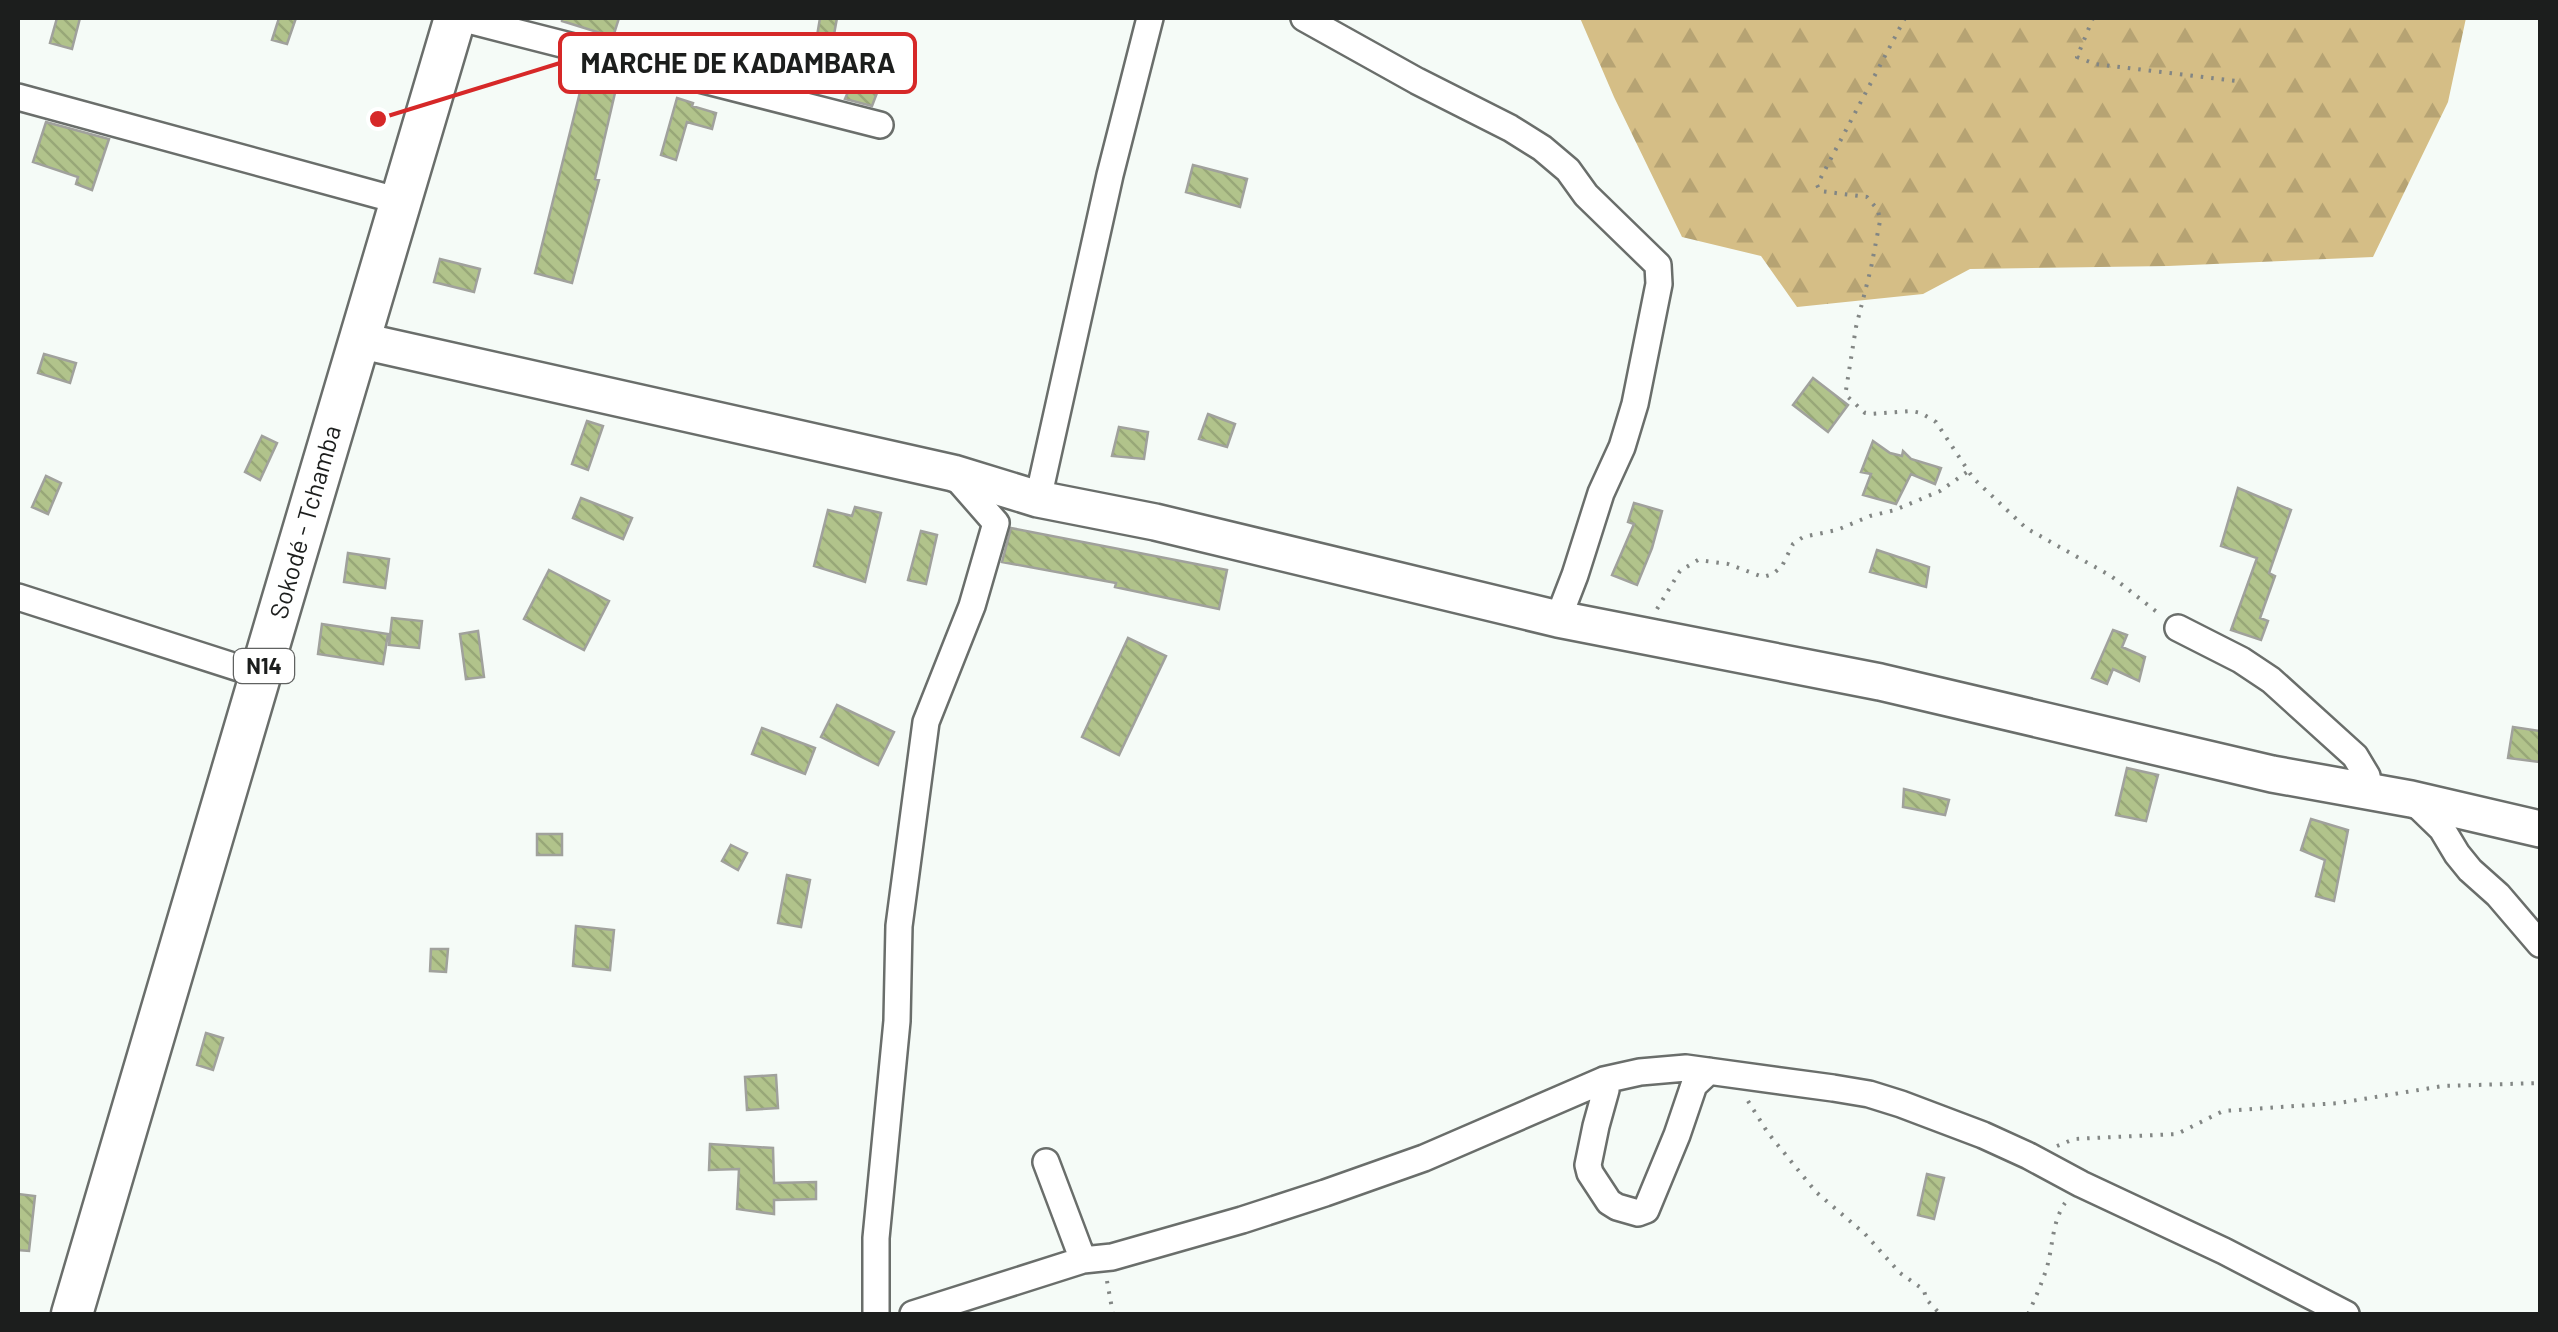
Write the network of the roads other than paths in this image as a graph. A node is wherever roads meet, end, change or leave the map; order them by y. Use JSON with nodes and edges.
{"nodes":[{"id":1,"x":458,"y":18,"type":"edge"},
{"id":2,"x":1150,"y":18,"type":"edge"},
{"id":3,"x":1304,"y":18,"type":"edge"},
{"id":4,"x":18,"y":97,"type":"edge"},
{"id":5,"x":880,"y":124,"type":"dead end"},
{"id":6,"x":400,"y":200,"type":"junction"},
{"id":7,"x":358,"y":340,"type":"junction"},
{"id":8,"x":953,"y":473,"type":"junction"},
{"id":9,"x":1038,"y":499,"type":"junction"},
{"id":10,"x":18,"y":596,"type":"edge"},
{"id":11,"x":1558,"y":618,"type":"junction"},
{"id":12,"x":2178,"y":628,"type":"road end"},
{"id":13,"x":261,"y":675,"type":"junction"},
{"id":14,"x":2370,"y":792,"type":"junction"},
{"id":15,"x":2411,"y":799,"type":"junction"},
{"id":16,"x":2540,"y":829,"type":"edge"},
{"id":17,"x":2540,"y":944,"type":"edge"},
{"id":18,"x":1720,"y":1073,"type":"junction"},
{"id":19,"x":1604,"y":1080,"type":"junction"},
{"id":20,"x":1046,"y":1162,"type":"dead end"},
{"id":21,"x":1084,"y":1260,"type":"junction"},
{"id":22,"x":72,"y":1314,"type":"edge"},
{"id":23,"x":876,"y":1314,"type":"edge"},
{"id":24,"x":913,"y":1314,"type":"edge"},
{"id":25,"x":2346,"y":1314,"type":"edge"}],
"edges":[{"from":1,"to":5,"type":"street"},
{"from":1,"to":6,"type":"main road","name":"Sokodé - Tchamba","number":"N14"},
{"from":2,"to":9,"type":"street"},
{"from":3,"to":11,"type":"street"},
{"from":4,"to":6,"type":"street"},
{"from":6,"to":7,"type":"main road","name":"Sokodé - Tchamba","number":"N14"},
{"from":7,"to":8,"type":"main road"},
{"from":7,"to":13,"type":"main road","name":"Sokodé - Tchamba","number":"N14"},
{"from":8,"to":9,"type":"main road"},
{"from":8,"to":23,"type":"street"},
{"from":9,"to":11,"type":"main road"},
{"from":10,"to":13,"type":"street"},
{"from":11,"to":14,"type":"main road"},
{"from":12,"to":14,"type":"street"},
{"from":13,"to":22,"type":"main road","name":"Sokodé - Tchamba","number":"N14"},
{"from":14,"to":15,"type":"main road"},
{"from":15,"to":16,"type":"main road"},
{"from":15,"to":17,"type":"street"},
{"from":18,"to":19,"type":"street"},
{"from":18,"to":19,"type":"street"},
{"from":18,"to":25,"type":"street"},
{"from":19,"to":21,"type":"street"},
{"from":20,"to":21,"type":"street"},
{"from":21,"to":24,"type":"street"}]}
